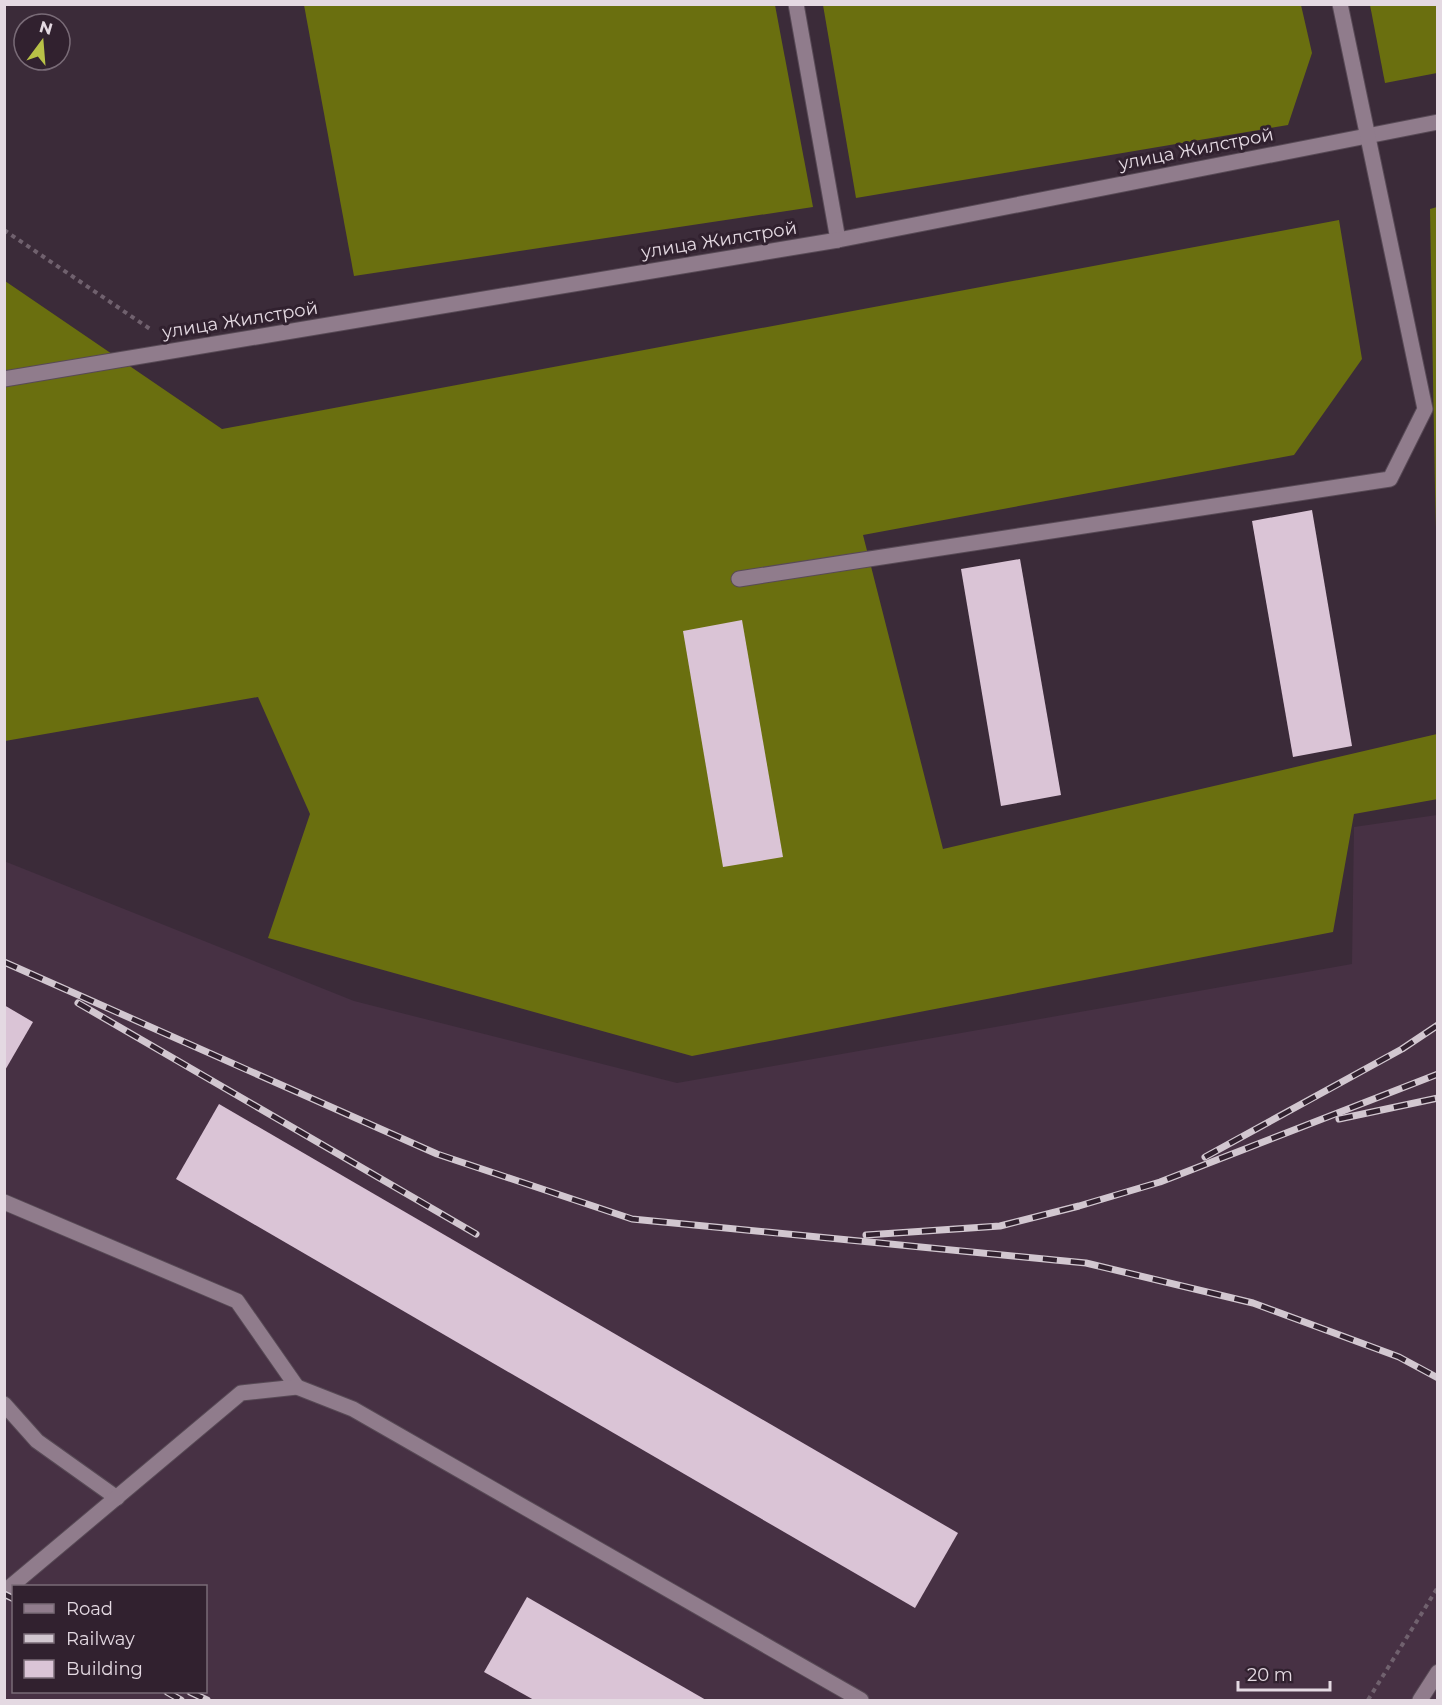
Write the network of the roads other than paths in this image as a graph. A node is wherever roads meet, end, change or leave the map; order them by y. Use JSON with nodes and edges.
{"nodes":[{"id":1,"x":796,"y":4,"type":"edge"},
{"id":2,"x":1340,"y":4,"type":"edge"},
{"id":3,"x":1437,"y":122,"type":"edge"},
{"id":4,"x":1369,"y":135,"type":"junction"},
{"id":5,"x":838,"y":240,"type":"junction"},
{"id":6,"x":4,"y":379,"type":"edge"},
{"id":7,"x":739,"y":579,"type":"dead end"},
{"id":8,"x":4,"y":1202,"type":"edge"},
{"id":9,"x":297,"y":1387,"type":"junction"},
{"id":10,"x":4,"y":1404,"type":"edge"},
{"id":11,"x":117,"y":1498,"type":"junction"},
{"id":12,"x":12,"y":1585,"type":"edge"},
{"id":13,"x":1437,"y":1672,"type":"edge"},
{"id":14,"x":861,"y":1701,"type":"edge"},
{"id":15,"x":1420,"y":1701,"type":"edge"}],
"edges":[{"from":1,"to":5,"type":"street"},
{"from":2,"to":4,"type":"street"},
{"from":3,"to":4,"type":"street","name":"улица Жилстрой"},
{"from":4,"to":5,"type":"street","name":"улица Жилстрой"},
{"from":4,"to":7,"type":"street"},
{"from":5,"to":6,"type":"street","name":"улица Жилстрой"},
{"from":8,"to":9,"type":"street"},
{"from":9,"to":11,"type":"street"},
{"from":9,"to":14,"type":"street"},
{"from":10,"to":11,"type":"street"},
{"from":11,"to":12,"type":"street"},
{"from":13,"to":15,"type":"street"}]}
